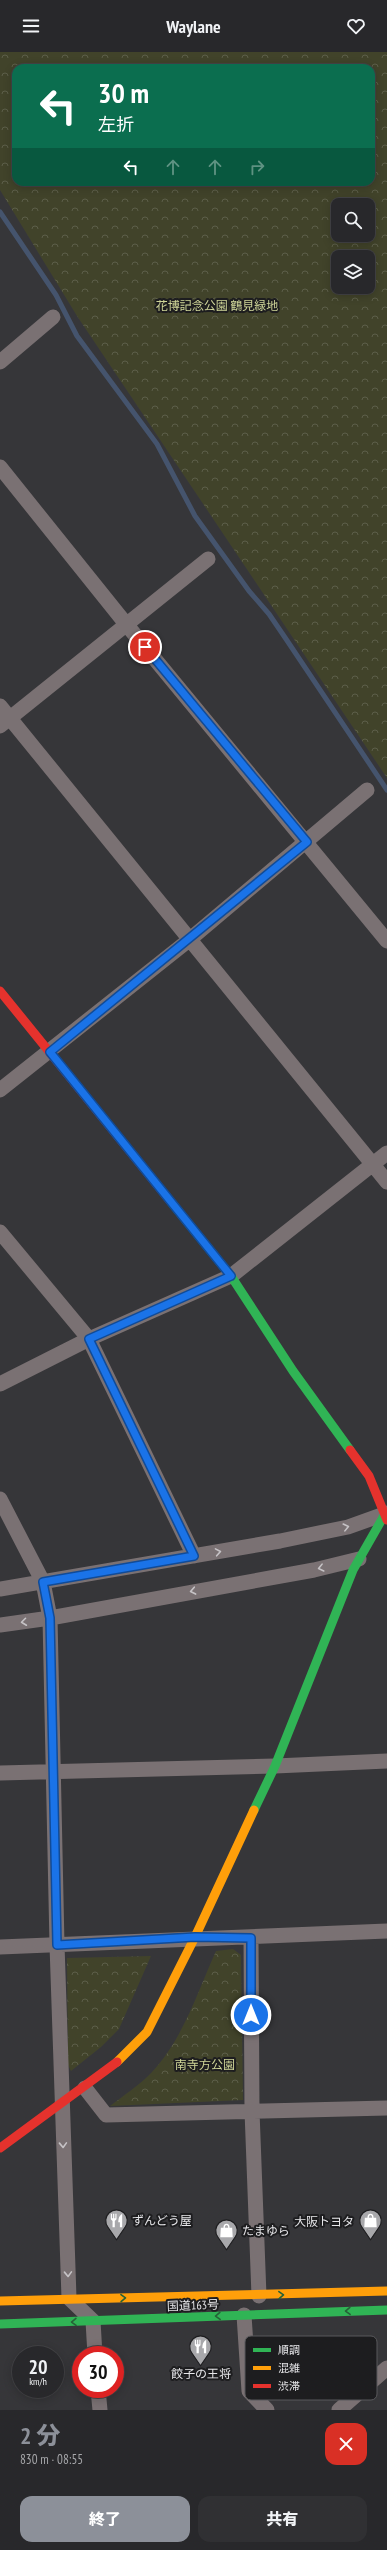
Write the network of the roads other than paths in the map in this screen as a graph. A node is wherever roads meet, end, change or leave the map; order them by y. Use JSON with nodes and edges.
{"nodes":[{"id":1,"x":53,"y":318,"type":"dead end"},
{"id":2,"x":0,"y":362,"type":"edge"},
{"id":3,"x":0,"y":467,"type":"edge"},
{"id":4,"x":208,"y":558,"type":"dead end"},
{"id":5,"x":126,"y":624,"type":"junction"},
{"id":6,"x":0,"y":706,"type":"edge"},
{"id":7,"x":5,"y":722,"type":"edge"},
{"id":8,"x":367,"y":790,"type":"dead end"},
{"id":9,"x":307,"y":842,"type":"junction"},
{"id":10,"x":190,"y":940,"type":"junction"},
{"id":11,"x":387,"y":941,"type":"edge"},
{"id":12,"x":0,"y":991,"type":"edge"},
{"id":13,"x":50,"y":1052,"type":"junction"},
{"id":14,"x":0,"y":1090,"type":"edge"},
{"id":15,"x":387,"y":1153,"type":"edge"},
{"id":16,"x":372,"y":1165,"type":"junction"},
{"id":17,"x":387,"y":1182,"type":"edge"},
{"id":18,"x":0,"y":1232,"type":"edge"},
{"id":19,"x":231,"y":1276,"type":"junction"},
{"id":20,"x":89,"y":1339,"type":"junction"},
{"id":21,"x":0,"y":1384,"type":"edge"},
{"id":22,"x":0,"y":1499,"type":"edge"},
{"id":23,"x":386,"y":1516,"type":"edge"},
{"id":24,"x":194,"y":1556,"type":"junction"},
{"id":25,"x":359,"y":1559,"type":"junction"},
{"id":26,"x":43,"y":1582,"type":"junction"},
{"id":27,"x":0,"y":1589,"type":"edge"},
{"id":28,"x":50,"y":1618,"type":"junction"},
{"id":29,"x":0,"y":1625,"type":"edge"},
{"id":30,"x":387,"y":1761,"type":"edge"},
{"id":31,"x":275,"y":1766,"type":"junction"},
{"id":32,"x":0,"y":1773,"type":"edge"},
{"id":33,"x":53,"y":1773,"type":"junction"},
{"id":34,"x":387,"y":1931,"type":"edge"},
{"id":35,"x":195,"y":1937,"type":"junction"},
{"id":36,"x":251,"y":1938,"type":"junction"},
{"id":37,"x":57,"y":1945,"type":"junction"},
{"id":38,"x":0,"y":1947,"type":"edge"},
{"id":39,"x":85,"y":2088,"type":"junction"},
{"id":40,"x":62,"y":2106,"type":"junction"},
{"id":41,"x":387,"y":2108,"type":"edge"},
{"id":42,"x":252,"y":2111,"type":"junction"},
{"id":43,"x":1,"y":2147,"type":"edge"},
{"id":44,"x":387,"y":2291,"type":"edge"},
{"id":45,"x":259,"y":2296,"type":"junction"},
{"id":46,"x":69,"y":2298,"type":"junction"},
{"id":47,"x":0,"y":2301,"type":"edge"},
{"id":48,"x":387,"y":2310,"type":"edge"},
{"id":49,"x":244,"y":2315,"type":"junction"},
{"id":50,"x":93,"y":2321,"type":"junction"},
{"id":51,"x":0,"y":2324,"type":"edge"},
{"id":52,"x":245,"y":2336,"type":"edge"},
{"id":53,"x":94,"y":2346,"type":"edge"},
{"id":54,"x":387,"y":2368,"type":"edge"},
{"id":55,"x":377,"y":2377,"type":"edge"},
{"id":56,"x":99,"y":2398,"type":"edge"},
{"id":57,"x":258,"y":2400,"type":"edge"},
{"id":58,"x":350,"y":2400,"type":"edge"},
{"id":59,"x":100,"y":2410,"type":"edge"},
{"id":60,"x":267,"y":2410,"type":"edge"},
{"id":61,"x":339,"y":2410,"type":"edge"}],
"edges":[{"from":1,"to":2,"type":"street"},
{"from":3,"to":5,"type":"street"},
{"from":4,"to":5,"type":"street"},
{"from":5,"to":7,"type":"street"},
{"from":5,"to":9,"type":"street"},
{"from":6,"to":7,"type":"street"},
{"from":7,"to":10,"type":"street"},
{"from":8,"to":9,"type":"street"},
{"from":9,"to":10,"type":"street"},
{"from":9,"to":11,"type":"street"},
{"from":10,"to":13,"type":"street"},
{"from":10,"to":16,"type":"street"},
{"from":12,"to":13,"type":"main road"},
{"from":13,"to":14,"type":"street"},
{"from":13,"to":19,"type":"main road"},
{"from":15,"to":16,"type":"street"},
{"from":16,"to":17,"type":"street"},
{"from":16,"to":19,"type":"street"},
{"from":18,"to":20,"type":"street"},
{"from":19,"to":20,"type":"street"},
{"from":19,"to":23,"type":"main road"},
{"from":20,"to":21,"type":"street"},
{"from":20,"to":24,"type":"street"},
{"from":22,"to":26,"type":"street"},
{"from":24,"to":23,"type":"street","one_way":true},
{"from":23,"to":25,"type":"main road"},
{"from":24,"to":26,"type":"street"},
{"from":25,"to":28,"type":"street","one_way":true},
{"from":25,"to":31,"type":"main road"},
{"from":26,"to":27,"type":"street"},
{"from":26,"to":28,"type":"street"},
{"from":28,"to":29,"type":"street","one_way":true},
{"from":28,"to":33,"type":"street"},
{"from":30,"to":31,"type":"street"},
{"from":31,"to":33,"type":"street"},
{"from":31,"to":35,"type":"main road"},
{"from":32,"to":33,"type":"street"},
{"from":33,"to":37,"type":"street"},
{"from":34,"to":36,"type":"street"},
{"from":35,"to":36,"type":"street"},
{"from":35,"to":37,"type":"street"},
{"from":35,"to":39,"type":"main road"},
{"from":36,"to":42,"type":"street"},
{"from":37,"to":38,"type":"street"},
{"from":37,"to":40,"type":"street"},
{"from":39,"to":40,"type":"main road"},
{"from":39,"to":42,"type":"street"},
{"from":40,"to":43,"type":"main road"},
{"from":40,"to":46,"type":"street","one_way":true},
{"from":41,"to":42,"type":"street"},
{"from":42,"to":45,"type":"street"},
{"from":45,"to":44,"type":"main road","name":"国道163号","one_way":true},
{"from":46,"to":45,"type":"main road","name":"国道163号","one_way":true},
{"from":46,"to":47,"type":"main road","name":"国道163号"},
{"from":46,"to":50,"type":"street"},
{"from":48,"to":49,"type":"main road","name":"国道163号","one_way":true},
{"from":49,"to":50,"type":"main road","name":"国道163号","one_way":true},
{"from":49,"to":52,"type":"street"},
{"from":50,"to":51,"type":"main road","name":"国道163号","one_way":true},
{"from":50,"to":53,"type":"street"},
{"from":54,"to":55,"type":"street"},
{"from":56,"to":59,"type":"street"},
{"from":57,"to":60,"type":"street"},
{"from":58,"to":61,"type":"street"}]}
